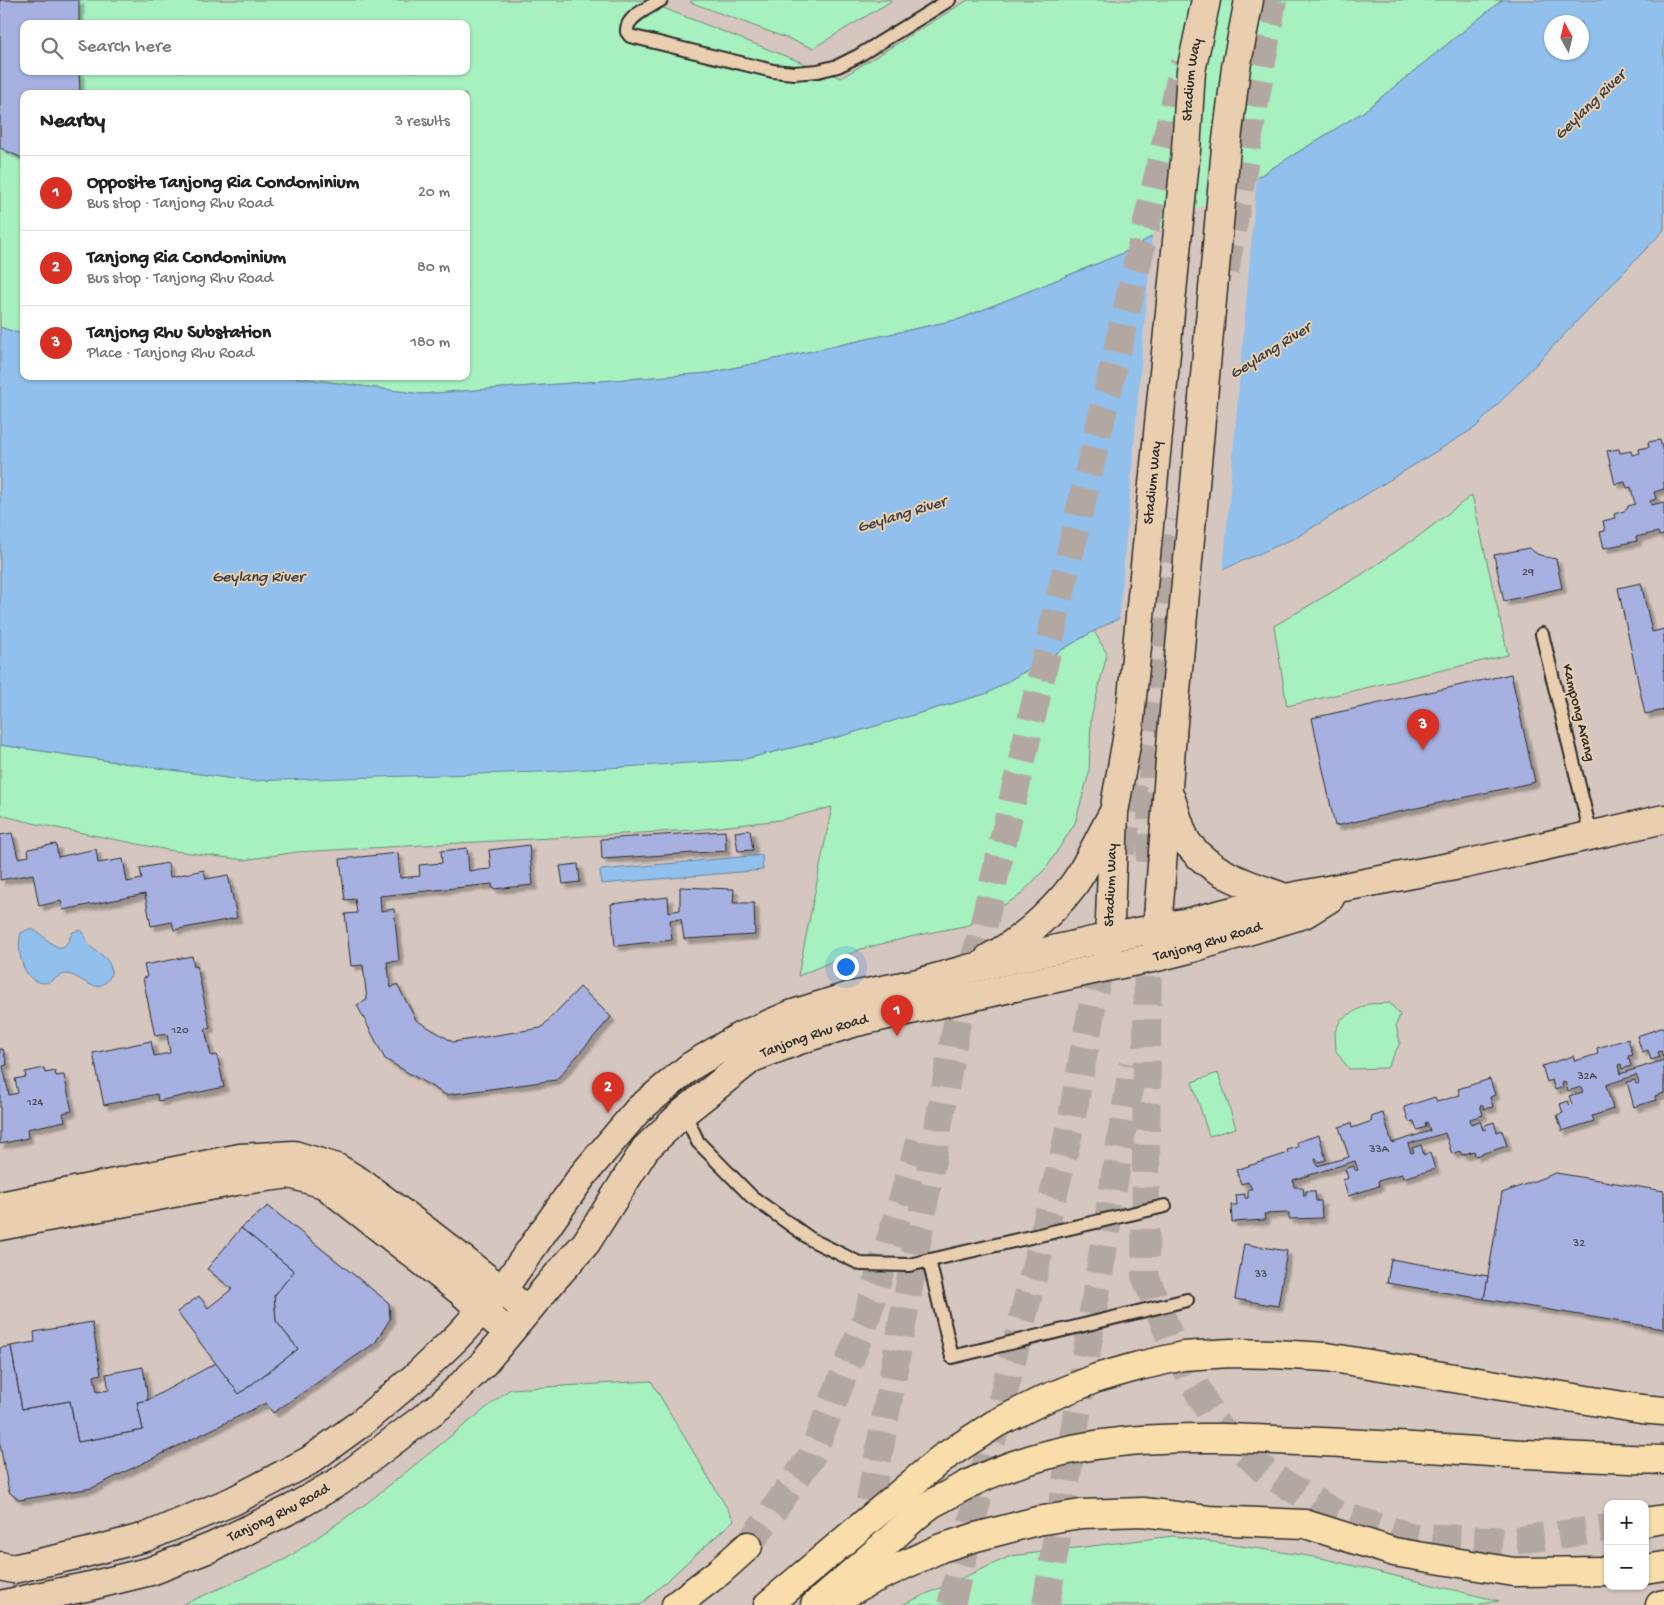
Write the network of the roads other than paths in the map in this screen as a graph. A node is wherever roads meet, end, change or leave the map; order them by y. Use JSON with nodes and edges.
{"nodes":[{"id":1,"x":661,"y":0,"type":"edge"},
{"id":2,"x":950,"y":0,"type":"edge"},
{"id":3,"x":1206,"y":0,"type":"edge"},
{"id":4,"x":1249,"y":0,"type":"edge"},
{"id":5,"x":1542,"y":634,"type":"dead end"},
{"id":6,"x":1168,"y":790,"type":"junction"},
{"id":7,"x":1114,"y":812,"type":"junction"},
{"id":8,"x":1664,"y":819,"type":"edge"},
{"id":9,"x":1591,"y":835,"type":"junction"},
{"id":10,"x":1348,"y":887,"type":"junction"},
{"id":11,"x":1286,"y":898,"type":"junction"},
{"id":12,"x":1157,"y":930,"type":"junction"},
{"id":13,"x":1108,"y":938,"type":"junction"},
{"id":14,"x":1158,"y":957,"type":"junction"},
{"id":15,"x":1106,"y":967,"type":"junction"},
{"id":16,"x":968,"y":969,"type":"junction"},
{"id":17,"x":684,"y":1112,"type":"junction"},
{"id":18,"x":330,"y":1176,"type":"junction"},
{"id":19,"x":0,"y":1206,"type":"edge"},
{"id":20,"x":1165,"y":1206,"type":"dead end"},
{"id":21,"x":0,"y":1226,"type":"edge"},
{"id":22,"x":525,"y":1257,"type":"junction"},
{"id":23,"x":929,"y":1260,"type":"junction"},
{"id":24,"x":474,"y":1268,"type":"junction"},
{"id":25,"x":503,"y":1290,"type":"junction"},
{"id":26,"x":1187,"y":1300,"type":"dead end"},
{"id":27,"x":482,"y":1310,"type":"junction"},
{"id":28,"x":528,"y":1311,"type":"junction"},
{"id":29,"x":509,"y":1332,"type":"junction"},
{"id":30,"x":1664,"y":1411,"type":"edge"},
{"id":31,"x":1664,"y":1460,"type":"edge"},
{"id":32,"x":1664,"y":1519,"type":"edge"},
{"id":33,"x":1649,"y":1521,"type":"edge"},
{"id":34,"x":748,"y":1546,"type":"tunnel mouth"},
{"id":35,"x":1664,"y":1566,"type":"edge"},
{"id":36,"x":6,"y":1568,"type":"edge"},
{"id":37,"x":1649,"y":1568,"type":"edge"},
{"id":38,"x":1604,"y":1571,"type":"edge"},
{"id":39,"x":0,"y":1605,"type":"edge"},
{"id":40,"x":676,"y":1605,"type":"edge"},
{"id":41,"x":768,"y":1605,"type":"edge"},
{"id":42,"x":815,"y":1605,"type":"edge"},
{"id":43,"x":828,"y":1605,"type":"edge"}],
"edges":[{"from":1,"to":2,"type":"lane"},
{"from":3,"to":7,"type":"street","name":"Stadium Way"},
{"from":4,"to":6,"type":"street","bridge":true},
{"from":5,"to":9,"type":"lane","name":"Kampong Arang"},
{"from":6,"to":11,"type":"street"},
{"from":6,"to":12,"type":"street"},
{"from":7,"to":13,"type":"street","name":"Stadium Way"},
{"from":7,"to":16,"type":"street"},
{"from":8,"to":9,"type":"street","name":"Tanjong Rhu Road"},
{"from":9,"to":10,"type":"street","name":"Tanjong Rhu Road"},
{"from":10,"to":11,"type":"street","name":"Tanjong Rhu Road"},
{"from":10,"to":14,"type":"street","name":"Tanjong Rhu Road"},
{"from":11,"to":12,"type":"street","name":"Tanjong Rhu Road"},
{"from":12,"to":13,"type":"street","name":"Tanjong Rhu Road"},
{"from":12,"to":14,"type":"street"},
{"from":13,"to":15,"type":"street","name":"Stadium Way"},
{"from":13,"to":16,"type":"street","name":"Tanjong Rhu Road"},
{"from":14,"to":15,"type":"street","name":"Tanjong Rhu Road"},
{"from":15,"to":17,"type":"street","name":"Tanjong Rhu Road"},
{"from":16,"to":22,"type":"street","name":"Tanjong Rhu Road"},
{"from":17,"to":23,"type":"lane"},
{"from":17,"to":28,"type":"street","name":"Tanjong Rhu Road"},
{"from":18,"to":19,"type":"street"},
{"from":18,"to":21,"type":"street"},
{"from":18,"to":24,"type":"street"},
{"from":18,"to":27,"type":"street"},
{"from":20,"to":23,"type":"lane"},
{"from":22,"to":24,"type":"street","name":"Tanjong Rhu Road"},
{"from":22,"to":25,"type":"street","name":"Tanjong Rhu Road"},
{"from":23,"to":26,"type":"lane"},
{"from":24,"to":25,"type":"street"},
{"from":25,"to":27,"type":"street","name":"Tanjong Rhu Road"},
{"from":25,"to":28,"type":"street"},
{"from":27,"to":29,"type":"street"},
{"from":27,"to":36,"type":"street","name":"Tanjong Rhu Road"},
{"from":28,"to":29,"type":"street","name":"Tanjong Rhu Road"},
{"from":29,"to":39,"type":"street","name":"Tanjong Rhu Road"},
{"from":30,"to":41,"type":"highway"},
{"from":31,"to":42,"type":"highway"},
{"from":32,"to":33,"type":"highway"},
{"from":34,"to":40,"type":"highway"},
{"from":35,"to":37,"type":"highway"},
{"from":38,"to":43,"type":"highway"}]}
